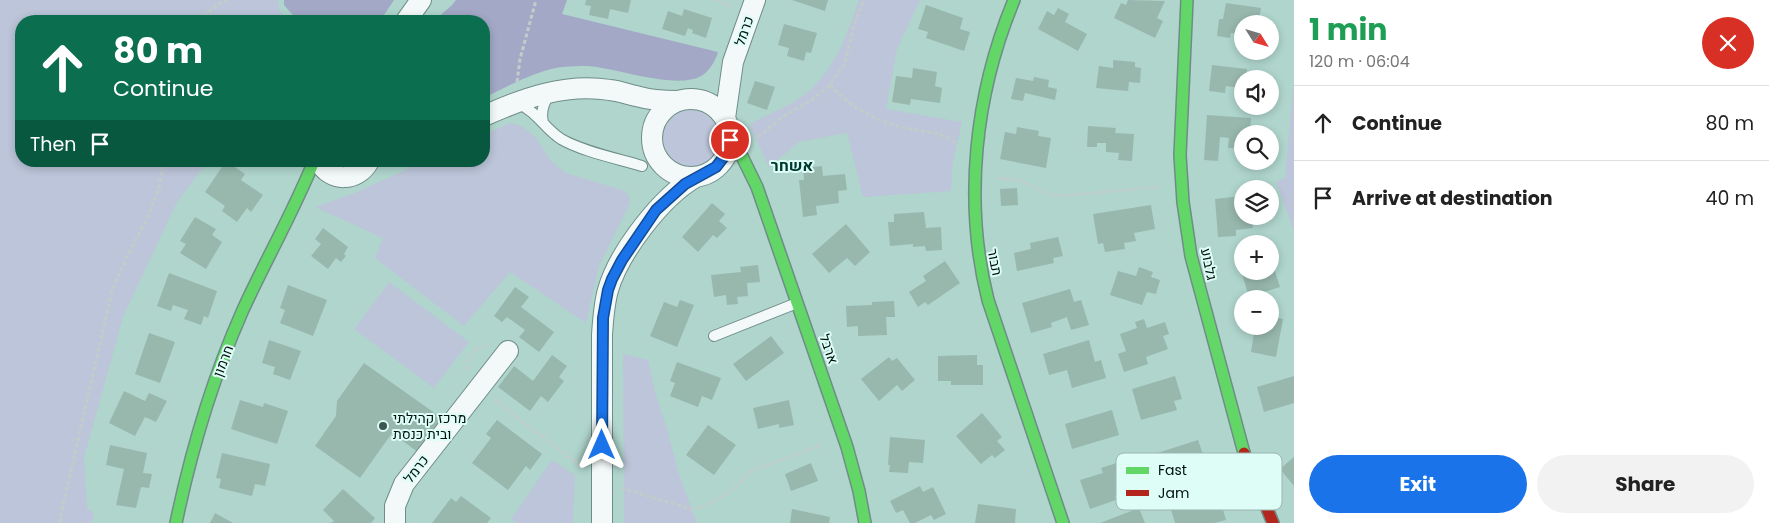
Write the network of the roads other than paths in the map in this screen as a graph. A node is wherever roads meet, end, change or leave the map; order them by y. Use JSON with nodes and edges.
{"nodes":[{"id":1,"x":421,"y":0,"type":"edge"},
{"id":2,"x":755,"y":0,"type":"edge"},
{"id":3,"x":1014,"y":0,"type":"edge"},
{"id":4,"x":1187,"y":0,"type":"edge"},
{"id":5,"x":410,"y":15,"type":"edge"},
{"id":6,"x":734,"y":62,"type":"junction"},
{"id":7,"x":551,"y":92,"type":"junction"},
{"id":8,"x":630,"y":95,"type":"junction"},
{"id":9,"x":685,"y":100,"type":"junction"},
{"id":10,"x":515,"y":103,"type":"junction"},
{"id":11,"x":490,"y":113,"type":"edge"},
{"id":12,"x":543,"y":122,"type":"junction"},
{"id":13,"x":727,"y":125,"type":"junction"},
{"id":14,"x":652,"y":132,"type":"junction"},
{"id":15,"x":649,"y":162,"type":"junction"},
{"id":16,"x":311,"y":167,"type":"edge"},
{"id":17,"x":323,"y":167,"type":"edge"},
{"id":18,"x":358,"y":170,"type":"edge"},
{"id":19,"x":705,"y":173,"type":"junction"},
{"id":20,"x":757,"y":187,"type":"junction"},
{"id":21,"x":293,"y":208,"type":"junction"},
{"id":22,"x":651,"y":217,"type":"junction"},
{"id":23,"x":797,"y":303,"type":"junction"},
{"id":24,"x":714,"y":336,"type":"dead end"},
{"id":25,"x":508,"y":351,"type":"road end"},
{"id":26,"x":1245,"y":453,"type":"edge"},
{"id":27,"x":1267,"y":510,"type":"edge"},
{"id":28,"x":176,"y":523,"type":"edge"},
{"id":29,"x":395,"y":523,"type":"edge"},
{"id":30,"x":602,"y":523,"type":"edge"},
{"id":31,"x":865,"y":523,"type":"edge"},
{"id":32,"x":1063,"y":523,"type":"edge"},
{"id":33,"x":1273,"y":523,"type":"edge"}],
"edges":[{"from":1,"to":5,"type":"street"},
{"from":2,"to":6,"type":"street","name":"כרמל"},
{"from":3,"to":32,"type":"street","name":"תבור"},
{"from":4,"to":26,"type":"street","name":"גלבוע"},
{"from":6,"to":9,"type":"street"},
{"from":6,"to":13,"type":"street"},
{"from":7,"to":8,"type":"street"},
{"from":7,"to":10,"type":"street"},
{"from":7,"to":12,"type":"lane"},
{"from":8,"to":9,"type":"street"},
{"from":8,"to":14,"type":"street"},
{"from":9,"to":13,"type":"street"},
{"from":9,"to":14,"type":"street"},
{"from":10,"to":11,"type":"street"},
{"from":10,"to":12,"type":"lane"},
{"from":12,"to":15,"type":"lane"},
{"from":13,"to":19,"type":"street"},
{"from":13,"to":20,"type":"street","name":"ארבל"},
{"from":14,"to":15,"type":"street"},
{"from":15,"to":19,"type":"street"},
{"from":15,"to":22,"type":"street"},
{"from":16,"to":21,"type":"street","name":"חרמון"},
{"from":17,"to":18,"type":"street"},
{"from":18,"to":21,"type":"street"},
{"from":19,"to":20,"type":"street"},
{"from":19,"to":22,"type":"street"},
{"from":20,"to":23,"type":"street","name":"ארבל"},
{"from":21,"to":28,"type":"street","name":"חרמון"},
{"from":22,"to":30,"type":"street"},
{"from":23,"to":24,"type":"lane"},
{"from":23,"to":31,"type":"street","name":"ארבל"},
{"from":25,"to":29,"type":"street","name":"כרמל"},
{"from":27,"to":33,"type":"street","name":"גלבוע"}]}
